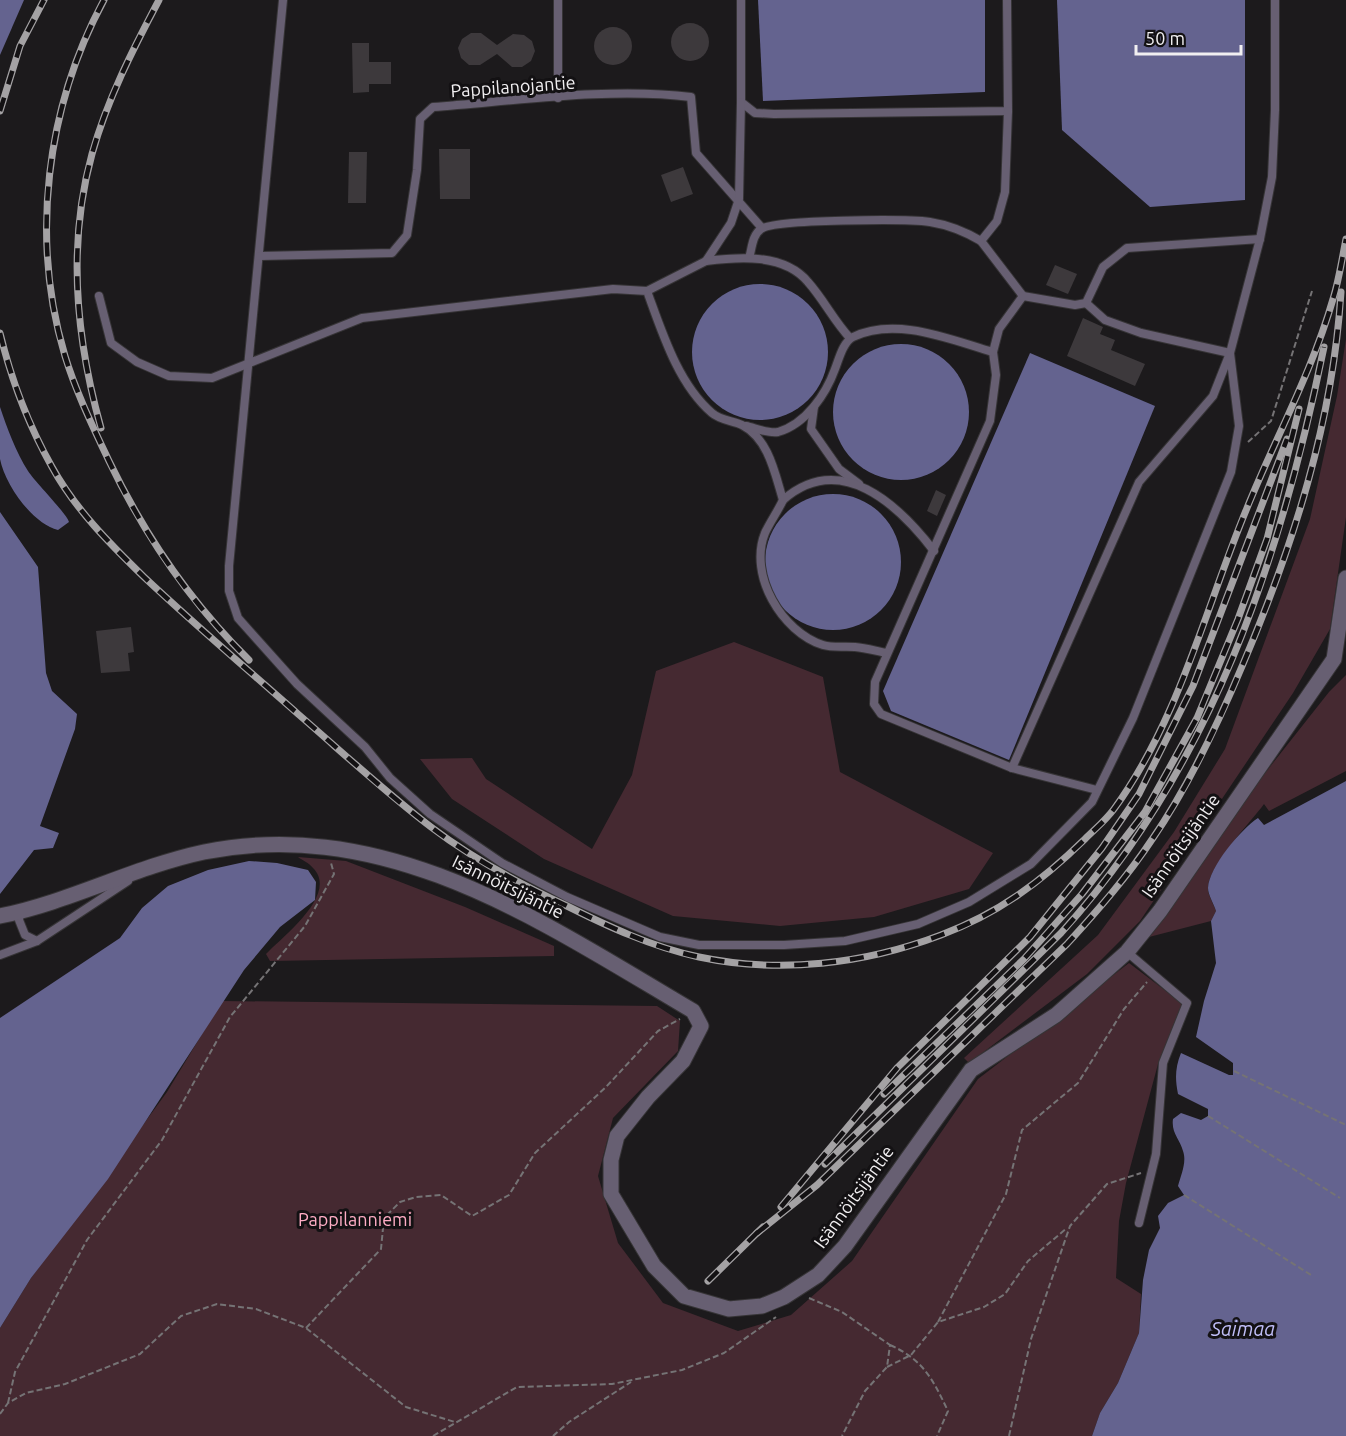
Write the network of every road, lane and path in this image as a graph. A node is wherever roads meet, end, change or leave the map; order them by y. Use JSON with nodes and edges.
{"nodes":[{"id":1,"x":283,"y":0,"type":"edge"},
{"id":2,"x":558,"y":0,"type":"edge"},
{"id":3,"x":741,"y":0,"type":"edge"},
{"id":4,"x":1007,"y":0,"type":"edge"},
{"id":5,"x":1275,"y":0,"type":"edge"},
{"id":6,"x":558,"y":98,"type":"junction"},
{"id":7,"x":741,"y":102,"type":"junction"},
{"id":8,"x":1008,"y":111,"type":"junction"},
{"id":9,"x":739,"y":199,"type":"junction"},
{"id":10,"x":762,"y":228,"type":"junction"},
{"id":11,"x":1260,"y":239,"type":"junction"},
{"id":12,"x":981,"y":241,"type":"junction"},
{"id":13,"x":260,"y":256,"type":"junction"},
{"id":14,"x":749,"y":258,"type":"junction"},
{"id":15,"x":706,"y":261,"type":"junction"},
{"id":16,"x":647,"y":291,"type":"junction"},
{"id":17,"x":1312,"y":291,"type":"dead end"},
{"id":18,"x":99,"y":296,"type":"dead end"},
{"id":19,"x":1023,"y":296,"type":"junction"},
{"id":20,"x":1086,"y":303,"type":"junction"},
{"id":21,"x":850,"y":338,"type":"junction"},
{"id":22,"x":993,"y":352,"type":"junction"},
{"id":23,"x":1230,"y":353,"type":"junction"},
{"id":24,"x":250,"y":362,"type":"junction"},
{"id":25,"x":814,"y":407,"type":"junction"},
{"id":26,"x":744,"y":426,"type":"junction"},
{"id":27,"x":1234,"y":453,"type":"junction"},
{"id":28,"x":863,"y":487,"type":"junction"},
{"id":29,"x":783,"y":500,"type":"junction"},
{"id":30,"x":934,"y":551,"type":"junction"},
{"id":31,"x":1346,"y":578,"type":"edge"},
{"id":32,"x":887,"y":653,"type":"junction"},
{"id":33,"x":1012,"y":768,"type":"junction"},
{"id":34,"x":1097,"y":790,"type":"junction"},
{"id":35,"x":326,"y":845,"type":"junction"},
{"id":36,"x":145,"y":870,"type":"junction"},
{"id":37,"x":20,"y":912,"type":"junction"},
{"id":38,"x":0,"y":916,"type":"edge"},
{"id":39,"x":37,"y":941,"type":"junction"},
{"id":40,"x":1127,"y":952,"type":"junction"},
{"id":41,"x":0,"y":955,"type":"edge"},
{"id":42,"x":1156,"y":975,"type":"junction"},
{"id":43,"x":693,"y":1011,"type":"junction"},
{"id":44,"x":1234,"y":1071,"type":"dead end"},
{"id":45,"x":1208,"y":1116,"type":"dead end"},
{"id":46,"x":1346,"y":1125,"type":"edge"},
{"id":47,"x":1153,"y":1169,"type":"junction"},
{"id":48,"x":1184,"y":1195,"type":"dead end"},
{"id":49,"x":1340,"y":1198,"type":"dead end"},
{"id":50,"x":1139,"y":1222,"type":"dead end"},
{"id":51,"x":1070,"y":1226,"type":"junction"},
{"id":52,"x":1311,"y":1275,"type":"dead end"},
{"id":53,"x":802,"y":1286,"type":"junction"},
{"id":54,"x":783,"y":1312,"type":"dead end"},
{"id":55,"x":938,"y":1322,"type":"junction"},
{"id":56,"x":306,"y":1328,"type":"junction"},
{"id":57,"x":890,"y":1346,"type":"junction"},
{"id":58,"x":911,"y":1355,"type":"junction"},
{"id":59,"x":887,"y":1367,"type":"junction"},
{"id":60,"x":634,"y":1381,"type":"junction"},
{"id":61,"x":8,"y":1403,"type":"junction"},
{"id":62,"x":0,"y":1414,"type":"edge"},
{"id":63,"x":455,"y":1422,"type":"junction"},
{"id":64,"x":433,"y":1436,"type":"edge"},
{"id":65,"x":553,"y":1436,"type":"edge"},
{"id":66,"x":842,"y":1436,"type":"edge"},
{"id":67,"x":937,"y":1436,"type":"edge"},
{"id":68,"x":1009,"y":1436,"type":"edge"}],
"edges":[{"from":1,"to":13,"type":"lane"},
{"from":2,"to":6,"type":"lane"},
{"from":3,"to":7,"type":"lane"},
{"from":4,"to":8,"type":"lane"},
{"from":5,"to":11,"type":"lane"},
{"from":6,"to":9,"type":"lane","name":"Pappilanojantie"},
{"from":6,"to":13,"type":"lane","name":"Pappilanojantie"},
{"from":7,"to":8,"type":"lane"},
{"from":7,"to":9,"type":"lane"},
{"from":8,"to":12,"type":"lane"},
{"from":9,"to":10,"type":"lane","name":"Pappilanojantie"},
{"from":9,"to":15,"type":"lane"},
{"from":10,"to":12,"type":"lane"},
{"from":10,"to":14,"type":"lane"},
{"from":11,"to":20,"type":"lane"},
{"from":11,"to":23,"type":"lane"},
{"from":12,"to":19,"type":"lane"},
{"from":13,"to":24,"type":"lane"},
{"from":14,"to":15,"type":"lane"},
{"from":14,"to":21,"type":"lane"},
{"from":15,"to":16,"type":"lane"},
{"from":16,"to":24,"type":"lane"},
{"from":16,"to":26,"type":"lane"},
{"from":17,"to":27,"type":"path"},
{"from":18,"to":24,"type":"lane"},
{"from":19,"to":20,"type":"lane"},
{"from":19,"to":22,"type":"lane"},
{"from":20,"to":23,"type":"lane"},
{"from":21,"to":22,"type":"lane"},
{"from":21,"to":25,"type":"lane"},
{"from":22,"to":30,"type":"lane"},
{"from":23,"to":27,"type":"lane"},
{"from":23,"to":33,"type":"lane"},
{"from":24,"to":34,"type":"lane"},
{"from":25,"to":26,"type":"lane"},
{"from":25,"to":28,"type":"lane"},
{"from":26,"to":29,"type":"lane"},
{"from":27,"to":34,"type":"lane"},
{"from":28,"to":29,"type":"lane"},
{"from":28,"to":30,"type":"lane"},
{"from":29,"to":32,"type":"lane"},
{"from":30,"to":32,"type":"lane"},
{"from":31,"to":40,"type":"street","name":"Isännöitsijäntie"},
{"from":32,"to":33,"type":"lane"},
{"from":33,"to":34,"type":"lane"},
{"from":35,"to":36,"type":"street","name":"Isännöitsijäntie"},
{"from":35,"to":43,"type":"street","name":"Isännöitsijäntie"},
{"from":35,"to":61,"type":"path"},
{"from":36,"to":37,"type":"street","name":"Isännöitsijäntie"},
{"from":36,"to":39,"type":"lane"},
{"from":37,"to":38,"type":"street","name":"Isännöitsijäntie"},
{"from":37,"to":39,"type":"lane"},
{"from":39,"to":41,"type":"lane"},
{"from":40,"to":42,"type":"lane"},
{"from":40,"to":53,"type":"street","name":"Isännöitsijäntie"},
{"from":42,"to":47,"type":"lane"},
{"from":42,"to":55,"type":"path"},
{"from":43,"to":53,"type":"street","name":"Isännöitsijäntie"},
{"from":43,"to":56,"type":"path"},
{"from":44,"to":46,"type":"path"},
{"from":45,"to":49,"type":"path"},
{"from":47,"to":50,"type":"lane"},
{"from":47,"to":51,"type":"path"},
{"from":48,"to":52,"type":"path"},
{"from":51,"to":55,"type":"path"},
{"from":51,"to":68,"type":"path"},
{"from":53,"to":57,"type":"path"},
{"from":54,"to":60,"type":"path"},
{"from":55,"to":58,"type":"path"},
{"from":56,"to":61,"type":"path"},
{"from":56,"to":63,"type":"path"},
{"from":57,"to":58,"type":"path"},
{"from":57,"to":59,"type":"path"},
{"from":58,"to":59,"type":"path"},
{"from":58,"to":67,"type":"path"},
{"from":59,"to":66,"type":"path"},
{"from":60,"to":63,"type":"path"},
{"from":60,"to":65,"type":"path"},
{"from":61,"to":62,"type":"path"},
{"from":63,"to":64,"type":"path"}]}
